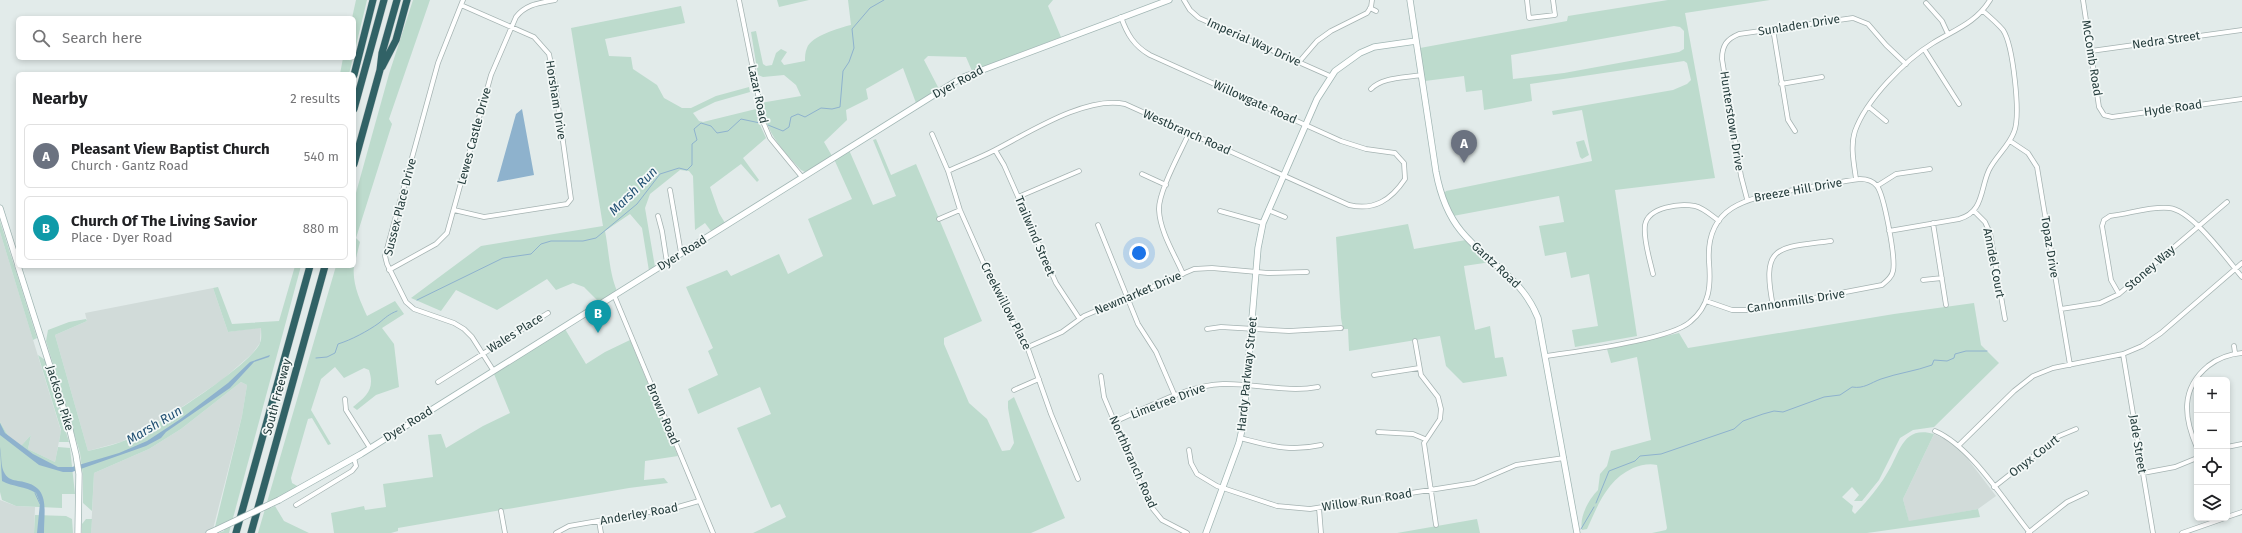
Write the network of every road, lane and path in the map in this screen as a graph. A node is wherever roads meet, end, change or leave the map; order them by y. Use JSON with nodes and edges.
{"nodes":[{"id":1,"x":373,"y":0,"type":"edge"},
{"id":2,"x":384,"y":0,"type":"edge"},
{"id":3,"x":397,"y":0,"type":"edge"},
{"id":4,"x":407,"y":0,"type":"edge"},
{"id":5,"x":463,"y":0,"type":"edge"},
{"id":6,"x":555,"y":0,"type":"edge"},
{"id":7,"x":739,"y":0,"type":"edge"},
{"id":8,"x":1169,"y":0,"type":"edge"},
{"id":9,"x":1184,"y":0,"type":"edge"},
{"id":10,"x":1372,"y":0,"type":"edge"},
{"id":11,"x":1527,"y":0,"type":"edge"},
{"id":12,"x":1553,"y":0,"type":"edge"},
{"id":13,"x":1990,"y":0,"type":"edge"},
{"id":14,"x":2083,"y":0,"type":"edge"},
{"id":15,"x":542,"y":1,"type":"edge"},
{"id":16,"x":1410,"y":1,"type":"edge"},
{"id":17,"x":1926,"y":3,"type":"dead end"},
{"id":18,"x":461,"y":5,"type":"junction"},
{"id":19,"x":1370,"y":8,"type":"junction"},
{"id":20,"x":1983,"y":11,"type":"junction"},
{"id":21,"x":1376,"y":12,"type":"dead end"},
{"id":22,"x":1121,"y":17,"type":"junction"},
{"id":23,"x":512,"y":26,"type":"junction"},
{"id":24,"x":1773,"y":29,"type":"junction"},
{"id":25,"x":2242,"y":30,"type":"edge"},
{"id":26,"x":1948,"y":34,"type":"junction"},
{"id":27,"x":1416,"y":40,"type":"junction"},
{"id":28,"x":1721,"y":40,"type":"dead end"},
{"id":29,"x":1725,"y":43,"type":"junction"},
{"id":30,"x":1924,"y":49,"type":"junction"},
{"id":31,"x":2091,"y":51,"type":"junction"},
{"id":32,"x":1299,"y":62,"type":"junction"},
{"id":33,"x":1906,"y":64,"type":"junction"},
{"id":34,"x":380,"y":70,"type":"junction"},
{"id":35,"x":355,"y":72,"type":"edge"},
{"id":36,"x":1421,"y":75,"type":"junction"},
{"id":37,"x":1330,"y":76,"type":"junction"},
{"id":38,"x":1822,"y":78,"type":"dead end"},
{"id":39,"x":1781,"y":84,"type":"junction"},
{"id":40,"x":1371,"y":89,"type":"dead end"},
{"id":41,"x":2242,"y":98,"type":"edge"},
{"id":42,"x":356,"y":102,"type":"edge"},
{"id":43,"x":1959,"y":104,"type":"dead end"},
{"id":44,"x":1869,"y":107,"type":"junction"},
{"id":45,"x":2104,"y":115,"type":"joint"},
{"id":46,"x":1886,"y":121,"type":"dead end"},
{"id":47,"x":1305,"y":124,"type":"junction"},
{"id":48,"x":1795,"y":131,"type":"dead end"},
{"id":49,"x":1189,"y":133,"type":"junction"},
{"id":50,"x":932,"y":134,"type":"dead end"},
{"id":51,"x":2010,"y":141,"type":"junction"},
{"id":52,"x":995,"y":150,"type":"junction"},
{"id":53,"x":356,"y":157,"type":"edge"},
{"id":54,"x":1404,"y":163,"type":"joint"},
{"id":55,"x":1930,"y":169,"type":"dead end"},
{"id":56,"x":948,"y":170,"type":"junction"},
{"id":57,"x":1079,"y":171,"type":"dead end"},
{"id":58,"x":1142,"y":174,"type":"dead end"},
{"id":59,"x":1283,"y":175,"type":"junction"},
{"id":60,"x":802,"y":177,"type":"junction"},
{"id":61,"x":1856,"y":179,"type":"junction"},
{"id":62,"x":1166,"y":185,"type":"junction"},
{"id":63,"x":1877,"y":186,"type":"junction"},
{"id":64,"x":670,"y":190,"type":"dead end"},
{"id":65,"x":1018,"y":196,"type":"junction"},
{"id":66,"x":1747,"y":199,"type":"junction"},
{"id":67,"x":2227,"y":202,"type":"dead end"},
{"id":68,"x":0,"y":208,"type":"edge"},
{"id":69,"x":454,"y":210,"type":"junction"},
{"id":70,"x":960,"y":210,"type":"junction"},
{"id":71,"x":1267,"y":210,"type":"junction"},
{"id":72,"x":1220,"y":211,"type":"dead end"},
{"id":73,"x":1974,"y":211,"type":"junction"},
{"id":74,"x":658,"y":216,"type":"dead end"},
{"id":75,"x":2100,"y":216,"type":"dead end"},
{"id":76,"x":1285,"y":217,"type":"dead end"},
{"id":77,"x":939,"y":220,"type":"dead end"},
{"id":78,"x":2104,"y":220,"type":"junction"},
{"id":79,"x":1719,"y":221,"type":"junction"},
{"id":80,"x":1263,"y":223,"type":"junction"},
{"id":81,"x":1933,"y":223,"type":"junction"},
{"id":82,"x":1098,"y":225,"type":"dead end"},
{"id":83,"x":2198,"y":227,"type":"junction"},
{"id":84,"x":1889,"y":231,"type":"junction"},
{"id":85,"x":1831,"y":240,"type":"dead end"},
{"id":86,"x":681,"y":253,"type":"junction"},
{"id":87,"x":16,"y":259,"type":"edge"},
{"id":88,"x":667,"y":262,"type":"junction"},
{"id":89,"x":2242,"y":263,"type":"edge"},
{"id":90,"x":19,"y":268,"type":"edge"},
{"id":91,"x":309,"y":268,"type":"edge"},
{"id":92,"x":324,"y":268,"type":"edge"},
{"id":93,"x":2235,"y":269,"type":"junction"},
{"id":94,"x":390,"y":270,"type":"junction"},
{"id":95,"x":1256,"y":272,"type":"junction"},
{"id":96,"x":1307,"y":272,"type":"dead end"},
{"id":97,"x":1183,"y":274,"type":"junction"},
{"id":98,"x":1653,"y":274,"type":"dead end"},
{"id":99,"x":2242,"y":277,"type":"edge"},
{"id":100,"x":1942,"y":278,"type":"junction"},
{"id":101,"x":1923,"y":280,"type":"dead end"},
{"id":102,"x":2119,"y":294,"type":"junction"},
{"id":103,"x":614,"y":296,"type":"junction"},
{"id":104,"x":1127,"y":298,"type":"junction"},
{"id":105,"x":1706,"y":301,"type":"junction"},
{"id":106,"x":1946,"y":305,"type":"dead end"},
{"id":107,"x":1773,"y":306,"type":"junction"},
{"id":108,"x":2061,"y":309,"type":"junction"},
{"id":109,"x":548,"y":313,"type":"dead end"},
{"id":110,"x":1079,"y":318,"type":"junction"},
{"id":111,"x":2004,"y":319,"type":"dead end"},
{"id":112,"x":1251,"y":328,"type":"junction"},
{"id":113,"x":1340,"y":328,"type":"dead end"},
{"id":114,"x":1208,"y":329,"type":"dead end"},
{"id":115,"x":1415,"y":341,"type":"dead end"},
{"id":116,"x":2234,"y":346,"type":"dead end"},
{"id":117,"x":1028,"y":347,"type":"junction"},
{"id":118,"x":483,"y":353,"type":"junction"},
{"id":119,"x":2235,"y":353,"type":"junction"},
{"id":120,"x":2242,"y":353,"type":"edge"},
{"id":121,"x":2124,"y":354,"type":"junction"},
{"id":122,"x":1547,"y":356,"type":"junction"},
{"id":123,"x":2070,"y":365,"type":"junction"},
{"id":124,"x":1420,"y":368,"type":"junction"},
{"id":125,"x":493,"y":370,"type":"junction"},
{"id":126,"x":1374,"y":375,"type":"dead end"},
{"id":127,"x":1102,"y":376,"type":"dead end"},
{"id":128,"x":1039,"y":379,"type":"junction"},
{"id":129,"x":438,"y":382,"type":"dead end"},
{"id":130,"x":1246,"y":385,"type":"junction"},
{"id":131,"x":1318,"y":386,"type":"dead end"},
{"id":132,"x":1014,"y":390,"type":"dead end"},
{"id":133,"x":1175,"y":396,"type":"junction"},
{"id":134,"x":345,"y":399,"type":"dead end"},
{"id":135,"x":1114,"y":422,"type":"junction"},
{"id":136,"x":2076,"y":429,"type":"dead end"},
{"id":137,"x":1935,"y":431,"type":"dead end"},
{"id":138,"x":1378,"y":432,"type":"dead end"},
{"id":139,"x":1240,"y":438,"type":"junction"},
{"id":140,"x":1425,"y":440,"type":"junction"},
{"id":141,"x":2194,"y":441,"type":"edge"},
{"id":142,"x":2242,"y":444,"type":"edge"},
{"id":143,"x":1959,"y":445,"type":"junction"},
{"id":144,"x":1321,"y":446,"type":"dead end"},
{"id":145,"x":2230,"y":446,"type":"edge"},
{"id":146,"x":370,"y":448,"type":"junction"},
{"id":147,"x":1189,"y":450,"type":"dead end"},
{"id":148,"x":354,"y":458,"type":"junction"},
{"id":149,"x":1564,"y":458,"type":"junction"},
{"id":150,"x":2194,"y":459,"type":"edge"},
{"id":151,"x":2143,"y":473,"type":"junction"},
{"id":152,"x":1078,"y":479,"type":"dead end"},
{"id":153,"x":1222,"y":487,"type":"junction"},
{"id":154,"x":1994,"y":488,"type":"junction"},
{"id":155,"x":1430,"y":490,"type":"junction"},
{"id":156,"x":2086,"y":493,"type":"dead end"},
{"id":157,"x":699,"y":501,"type":"junction"},
{"id":158,"x":296,"y":505,"type":"dead end"},
{"id":159,"x":1319,"y":508,"type":"junction"},
{"id":160,"x":501,"y":511,"type":"dead end"},
{"id":161,"x":2242,"y":512,"type":"edge"},
{"id":162,"x":2230,"y":516,"type":"edge"},
{"id":163,"x":599,"y":521,"type":"junction"},
{"id":164,"x":2217,"y":521,"type":"edge"},
{"id":165,"x":1436,"y":525,"type":"dead end"},
{"id":166,"x":78,"y":533,"type":"edge"},
{"id":167,"x":209,"y":533,"type":"edge"},
{"id":168,"x":236,"y":533,"type":"edge"},
{"id":169,"x":251,"y":533,"type":"edge"},
{"id":170,"x":504,"y":533,"type":"edge"},
{"id":171,"x":556,"y":533,"type":"edge"},
{"id":172,"x":601,"y":533,"type":"edge"},
{"id":173,"x":713,"y":533,"type":"edge"},
{"id":174,"x":1187,"y":533,"type":"edge"},
{"id":175,"x":1206,"y":533,"type":"edge"},
{"id":176,"x":1321,"y":533,"type":"edge"},
{"id":177,"x":1577,"y":533,"type":"edge"},
{"id":178,"x":2029,"y":533,"type":"edge"},
{"id":179,"x":2153,"y":533,"type":"edge"},
{"id":180,"x":2182,"y":533,"type":"edge"}],
"edges":[{"from":1,"to":35,"type":"highway"},
{"from":2,"to":42,"type":"highway"},
{"from":3,"to":34,"type":"highway"},
{"from":4,"to":34,"type":"highway"},
{"from":5,"to":18,"type":"street","name":"Sussex Place Drive"},
{"from":6,"to":15,"type":"street","name":"Lewes Castle Drive"},
{"from":7,"to":60,"type":"street","name":"Lazar Road"},
{"from":8,"to":22,"type":"main road","name":"Dyer Road"},
{"from":9,"to":32,"type":"street","name":"Imperial Way Drive"},
{"from":10,"to":19,"type":"street"},
{"from":11,"to":12,"type":"street"},
{"from":13,"to":20,"type":"street"},
{"from":14,"to":31,"type":"street","name":"McComb Road"},
{"from":15,"to":23,"type":"street","name":"Lewes Castle Drive"},
{"from":16,"to":27,"type":"main road","name":"Gantz Road"},
{"from":17,"to":26,"type":"street"},
{"from":18,"to":23,"type":"street","name":"Horsham Drive"},
{"from":18,"to":94,"type":"street","name":"Sussex Place Drive"},
{"from":19,"to":21,"type":"street"},
{"from":19,"to":32,"type":"street"},
{"from":20,"to":26,"type":"street"},
{"from":20,"to":51,"type":"street"},
{"from":22,"to":47,"type":"street","name":"Willowgate Road"},
{"from":22,"to":60,"type":"main road","name":"Dyer Road"},
{"from":23,"to":69,"type":"street","name":"Lewes Castle Drive"},
{"from":23,"to":69,"type":"street","name":"Horsham Drive"},
{"from":24,"to":29,"type":"street","name":"Sunladen Drive"},
{"from":24,"to":33,"type":"street","name":"Sunladen Drive"},
{"from":24,"to":39,"type":"street"},
{"from":25,"to":31,"type":"street","name":"Nedra Street"},
{"from":26,"to":30,"type":"street"},
{"from":27,"to":36,"type":"main road","name":"Gantz Road"},
{"from":27,"to":37,"type":"main road","name":"Hardy Parkway Street"},
{"from":28,"to":29,"type":"street"},
{"from":29,"to":66,"type":"street","name":"Hunterstown Drive"},
{"from":30,"to":33,"type":"street"},
{"from":30,"to":43,"type":"street"},
{"from":31,"to":45,"type":"street","name":"McComb Road"},
{"from":32,"to":37,"type":"street","name":"Imperial Way Drive"},
{"from":33,"to":44,"type":"street"},
{"from":34,"to":53,"type":"highway"},
{"from":36,"to":40,"type":"street"},
{"from":36,"to":122,"type":"main road","name":"Gantz Road"},
{"from":37,"to":47,"type":"main road","name":"Hardy Parkway Street"},
{"from":38,"to":39,"type":"street"},
{"from":39,"to":48,"type":"street"},
{"from":41,"to":45,"type":"street","name":"Hyde Road"},
{"from":44,"to":46,"type":"street"},
{"from":44,"to":61,"type":"street"},
{"from":47,"to":54,"type":"street","name":"Willowgate Road"},
{"from":47,"to":59,"type":"main road","name":"Hardy Parkway Street"},
{"from":49,"to":52,"type":"street","name":"Westbranch Road"},
{"from":49,"to":59,"type":"street","name":"Westbranch Road"},
{"from":49,"to":62,"type":"street"},
{"from":50,"to":56,"type":"street","name":"Creekwillow Place"},
{"from":51,"to":73,"type":"street"},
{"from":51,"to":108,"type":"street","name":"Topaz Drive"},
{"from":52,"to":56,"type":"street","name":"Westbranch Road"},
{"from":52,"to":65,"type":"street","name":"Trailwind Street"},
{"from":54,"to":59,"type":"street","name":"Westbranch Road"},
{"from":55,"to":63,"type":"street"},
{"from":56,"to":70,"type":"street","name":"Creekwillow Place"},
{"from":57,"to":65,"type":"street"},
{"from":58,"to":62,"type":"street"},
{"from":59,"to":71,"type":"main road","name":"Hardy Parkway Street"},
{"from":60,"to":86,"type":"main road","name":"Dyer Road"},
{"from":61,"to":63,"type":"street","name":"Breeze Hill Drive"},
{"from":61,"to":66,"type":"street","name":"Breeze Hill Drive"},
{"from":62,"to":97,"type":"street"},
{"from":63,"to":84,"type":"street"},
{"from":64,"to":86,"type":"street"},
{"from":65,"to":110,"type":"street","name":"Trailwind Street"},
{"from":66,"to":79,"type":"street","name":"Breeze Hill Drive"},
{"from":67,"to":83,"type":"street","name":"Stoney Way"},
{"from":68,"to":87,"type":"main road","name":"Jackson Pike"},
{"from":69,"to":94,"type":"street","name":"Lewes Castle Drive"},
{"from":70,"to":77,"type":"street"},
{"from":70,"to":117,"type":"street","name":"Creekwillow Place"},
{"from":71,"to":76,"type":"street"},
{"from":71,"to":80,"type":"main road","name":"Hardy Parkway Street"},
{"from":72,"to":80,"type":"street"},
{"from":73,"to":81,"type":"street"},
{"from":73,"to":111,"type":"street","name":"Anndel Court"},
{"from":74,"to":88,"type":"street"},
{"from":75,"to":78,"type":"street"},
{"from":78,"to":83,"type":"street"},
{"from":78,"to":102,"type":"street"},
{"from":79,"to":98,"type":"street"},
{"from":79,"to":105,"type":"street","name":"Breeze Hill Drive"},
{"from":80,"to":95,"type":"main road","name":"Hardy Parkway Street"},
{"from":81,"to":84,"type":"street"},
{"from":81,"to":100,"type":"street"},
{"from":82,"to":104,"type":"street"},
{"from":83,"to":93,"type":"street"},
{"from":83,"to":102,"type":"street","name":"Stoney Way"},
{"from":84,"to":107,"type":"street","name":"Cannonmills Drive"},
{"from":85,"to":107,"type":"street"},
{"from":86,"to":88,"type":"main road","name":"Dyer Road"},
{"from":88,"to":103,"type":"main road","name":"Dyer Road"},
{"from":89,"to":93,"type":"street"},
{"from":90,"to":166,"type":"main road","name":"Jackson Pike"},
{"from":91,"to":168,"type":"highway","name":"South Freeway"},
{"from":92,"to":169,"type":"highway","name":"South Freeway"},
{"from":93,"to":99,"type":"street"},
{"from":93,"to":121,"type":"street"},
{"from":94,"to":118,"type":"street","name":"Sussex Place Drive"},
{"from":95,"to":96,"type":"street","name":"Newmarket Drive"},
{"from":95,"to":97,"type":"street","name":"Newmarket Drive"},
{"from":95,"to":112,"type":"main road","name":"Hardy Parkway Street"},
{"from":97,"to":104,"type":"street","name":"Newmarket Drive"},
{"from":100,"to":101,"type":"street"},
{"from":100,"to":106,"type":"street"},
{"from":102,"to":108,"type":"street","name":"Stoney Way"},
{"from":103,"to":125,"type":"main road","name":"Dyer Road"},
{"from":103,"to":157,"type":"street","name":"Brown Road"},
{"from":104,"to":110,"type":"street","name":"Newmarket Drive"},
{"from":104,"to":133,"type":"street"},
{"from":105,"to":107,"type":"street","name":"Cannonmills Drive"},
{"from":105,"to":122,"type":"street","name":"Breeze Hill Drive"},
{"from":108,"to":123,"type":"street","name":"Topaz Drive"},
{"from":109,"to":118,"type":"street","name":"Wales Place"},
{"from":110,"to":117,"type":"street","name":"Newmarket Drive"},
{"from":112,"to":113,"type":"street"},
{"from":112,"to":114,"type":"street"},
{"from":112,"to":130,"type":"main road","name":"Hardy Parkway Street"},
{"from":115,"to":124,"type":"street"},
{"from":116,"to":119,"type":"street"},
{"from":117,"to":128,"type":"street","name":"Creekwillow Place"},
{"from":118,"to":125,"type":"street","name":"Sussex Place Drive"},
{"from":118,"to":129,"type":"street","name":"Wales Place"},
{"from":119,"to":120,"type":"street"},
{"from":119,"to":141,"type":"street"},
{"from":121,"to":123,"type":"street"},
{"from":121,"to":151,"type":"street","name":"Jade Street"},
{"from":122,"to":149,"type":"main road","name":"Gantz Road"},
{"from":123,"to":143,"type":"street"},
{"from":124,"to":126,"type":"street"},
{"from":124,"to":140,"type":"street"},
{"from":125,"to":146,"type":"main road","name":"Dyer Road"},
{"from":127,"to":135,"type":"street","name":"Northbranch Road"},
{"from":128,"to":132,"type":"street"},
{"from":128,"to":152,"type":"street","name":"Creekwillow Place"},
{"from":130,"to":131,"type":"street","name":"Limetree Drive"},
{"from":130,"to":133,"type":"street","name":"Limetree Drive"},
{"from":130,"to":139,"type":"main road","name":"Hardy Parkway Street"},
{"from":133,"to":135,"type":"street","name":"Limetree Drive"},
{"from":134,"to":146,"type":"street"},
{"from":135,"to":174,"type":"street","name":"Northbranch Road"},
{"from":136,"to":154,"type":"street","name":"Onyx Court"},
{"from":137,"to":143,"type":"street"},
{"from":138,"to":140,"type":"street"},
{"from":139,"to":144,"type":"street"},
{"from":139,"to":153,"type":"main road","name":"Hardy Parkway Street"},
{"from":140,"to":155,"type":"street"},
{"from":142,"to":145,"type":"street"},
{"from":143,"to":154,"type":"street"},
{"from":146,"to":148,"type":"main road","name":"Dyer Road"},
{"from":147,"to":153,"type":"street","name":"Willow Run Road"},
{"from":148,"to":158,"type":"street"},
{"from":148,"to":167,"type":"main road","name":"Dyer Road","bridge":true},
{"from":149,"to":155,"type":"street","name":"Willow Run Road"},
{"from":149,"to":177,"type":"main road","name":"Gantz Road"},
{"from":150,"to":151,"type":"street"},
{"from":151,"to":179,"type":"street","name":"Jade Street"},
{"from":153,"to":159,"type":"street","name":"Willow Run Road"},
{"from":153,"to":175,"type":"main road","name":"Hardy Parkway Street"},
{"from":154,"to":178,"type":"street"},
{"from":155,"to":159,"type":"street","name":"Willow Run Road"},
{"from":155,"to":165,"type":"street"},
{"from":156,"to":178,"type":"street"},
{"from":157,"to":163,"type":"street","name":"Anderley Road"},
{"from":157,"to":173,"type":"street","name":"Brown Road"},
{"from":159,"to":176,"type":"street"},
{"from":160,"to":170,"type":"street"},
{"from":161,"to":162,"type":"street"},
{"from":163,"to":171,"type":"street","name":"Anderley Road"},
{"from":163,"to":172,"type":"street"},
{"from":164,"to":180,"type":"street"}]}
